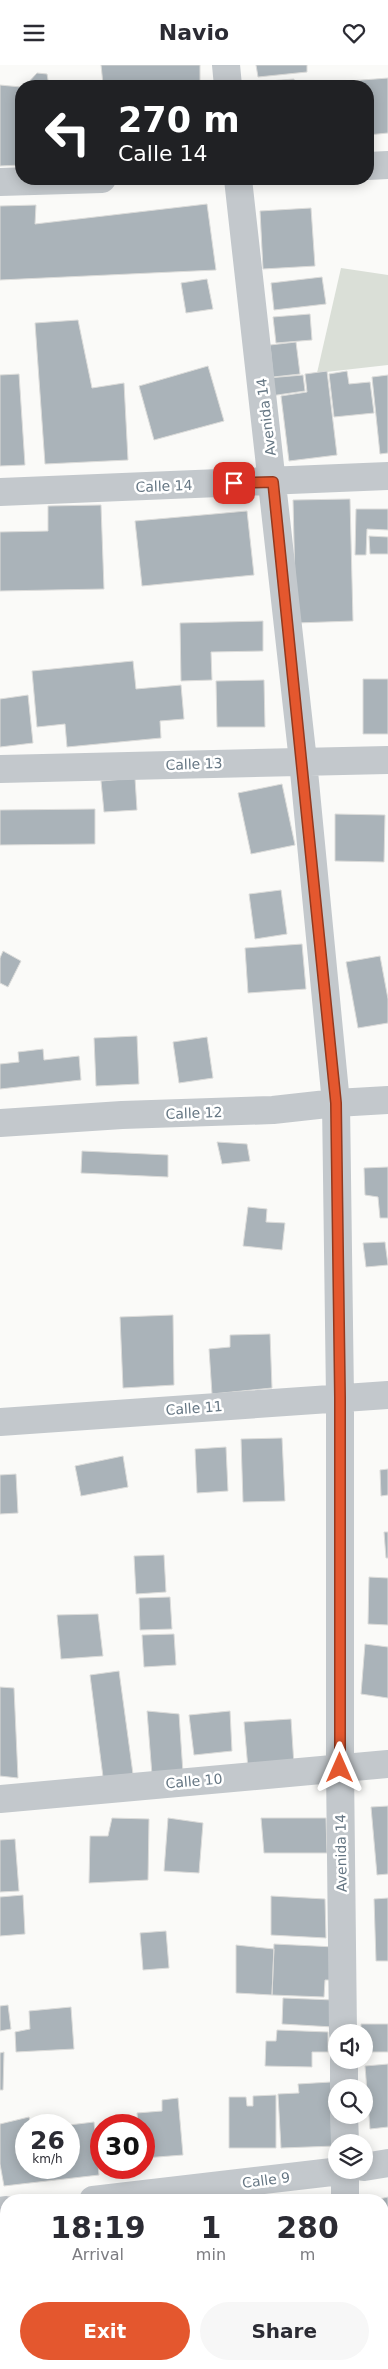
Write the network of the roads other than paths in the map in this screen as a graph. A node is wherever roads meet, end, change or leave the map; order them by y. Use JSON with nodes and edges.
{"nodes":[{"id":1,"x":226,"y":65,"type":"edge"},
{"id":2,"x":227,"y":80,"type":"edge"},
{"id":3,"x":388,"y":165,"type":"edge"},
{"id":4,"x":374,"y":166,"type":"edge"},
{"id":5,"x":0,"y":182,"type":"edge"},
{"id":6,"x":15,"y":182,"type":"edge"},
{"id":7,"x":239,"y":185,"type":"edge"},
{"id":8,"x":388,"y":476,"type":"edge"},
{"id":9,"x":273,"y":482,"type":"junction"},
{"id":10,"x":0,"y":492,"type":"edge"},
{"id":11,"x":388,"y":760,"type":"edge"},
{"id":12,"x":303,"y":761,"type":"junction"},
{"id":13,"x":0,"y":769,"type":"edge"},
{"id":14,"x":388,"y":1101,"type":"edge"},
{"id":15,"x":336,"y":1103,"type":"junction"},
{"id":16,"x":0,"y":1123,"type":"edge"},
{"id":17,"x":388,"y":1395,"type":"edge"},
{"id":18,"x":340,"y":1397,"type":"junction"},
{"id":19,"x":0,"y":1422,"type":"edge"},
{"id":20,"x":388,"y":1764,"type":"edge"},
{"id":21,"x":340,"y":1768,"type":"junction"},
{"id":22,"x":0,"y":1799,"type":"edge"},
{"id":23,"x":343,"y":2024,"type":"edge"},
{"id":24,"x":388,"y":2163,"type":"edge"},
{"id":25,"x":373,"y":2166,"type":"edge"},
{"id":26,"x":328,"y":2172,"type":"edge"},
{"id":27,"x":346,"y":2179,"type":"edge"},
{"id":28,"x":144,"y":2194,"type":"edge"},
{"id":29,"x":345,"y":2194,"type":"edge"}],
"edges":[{"from":1,"to":2,"type":"street"},
{"from":3,"to":4,"type":"street"},
{"from":5,"to":6,"type":"street"},
{"from":7,"to":9,"type":"street","name":"Avenida 14"},
{"from":8,"to":9,"type":"street","name":"Calle 14"},
{"from":9,"to":10,"type":"street","name":"Calle 14"},
{"from":9,"to":12,"type":"street","name":"Avenida 14"},
{"from":11,"to":12,"type":"street","name":"Calle 13"},
{"from":12,"to":13,"type":"street","name":"Calle 13"},
{"from":12,"to":15,"type":"street","name":"Avenida 14"},
{"from":14,"to":15,"type":"street","name":"Calle 12"},
{"from":15,"to":16,"type":"street","name":"Calle 12"},
{"from":15,"to":18,"type":"street","name":"Avenida 14"},
{"from":17,"to":18,"type":"street","name":"Calle 11"},
{"from":18,"to":19,"type":"street","name":"Calle 11"},
{"from":18,"to":21,"type":"street","name":"Avenida 14"},
{"from":20,"to":21,"type":"street","name":"Calle 10"},
{"from":21,"to":22,"type":"street","name":"Calle 10"},
{"from":21,"to":23,"type":"street","name":"Avenida 14"},
{"from":24,"to":25,"type":"street"},
{"from":26,"to":28,"type":"street","name":"Calle 9"},
{"from":27,"to":29,"type":"street"}]}
